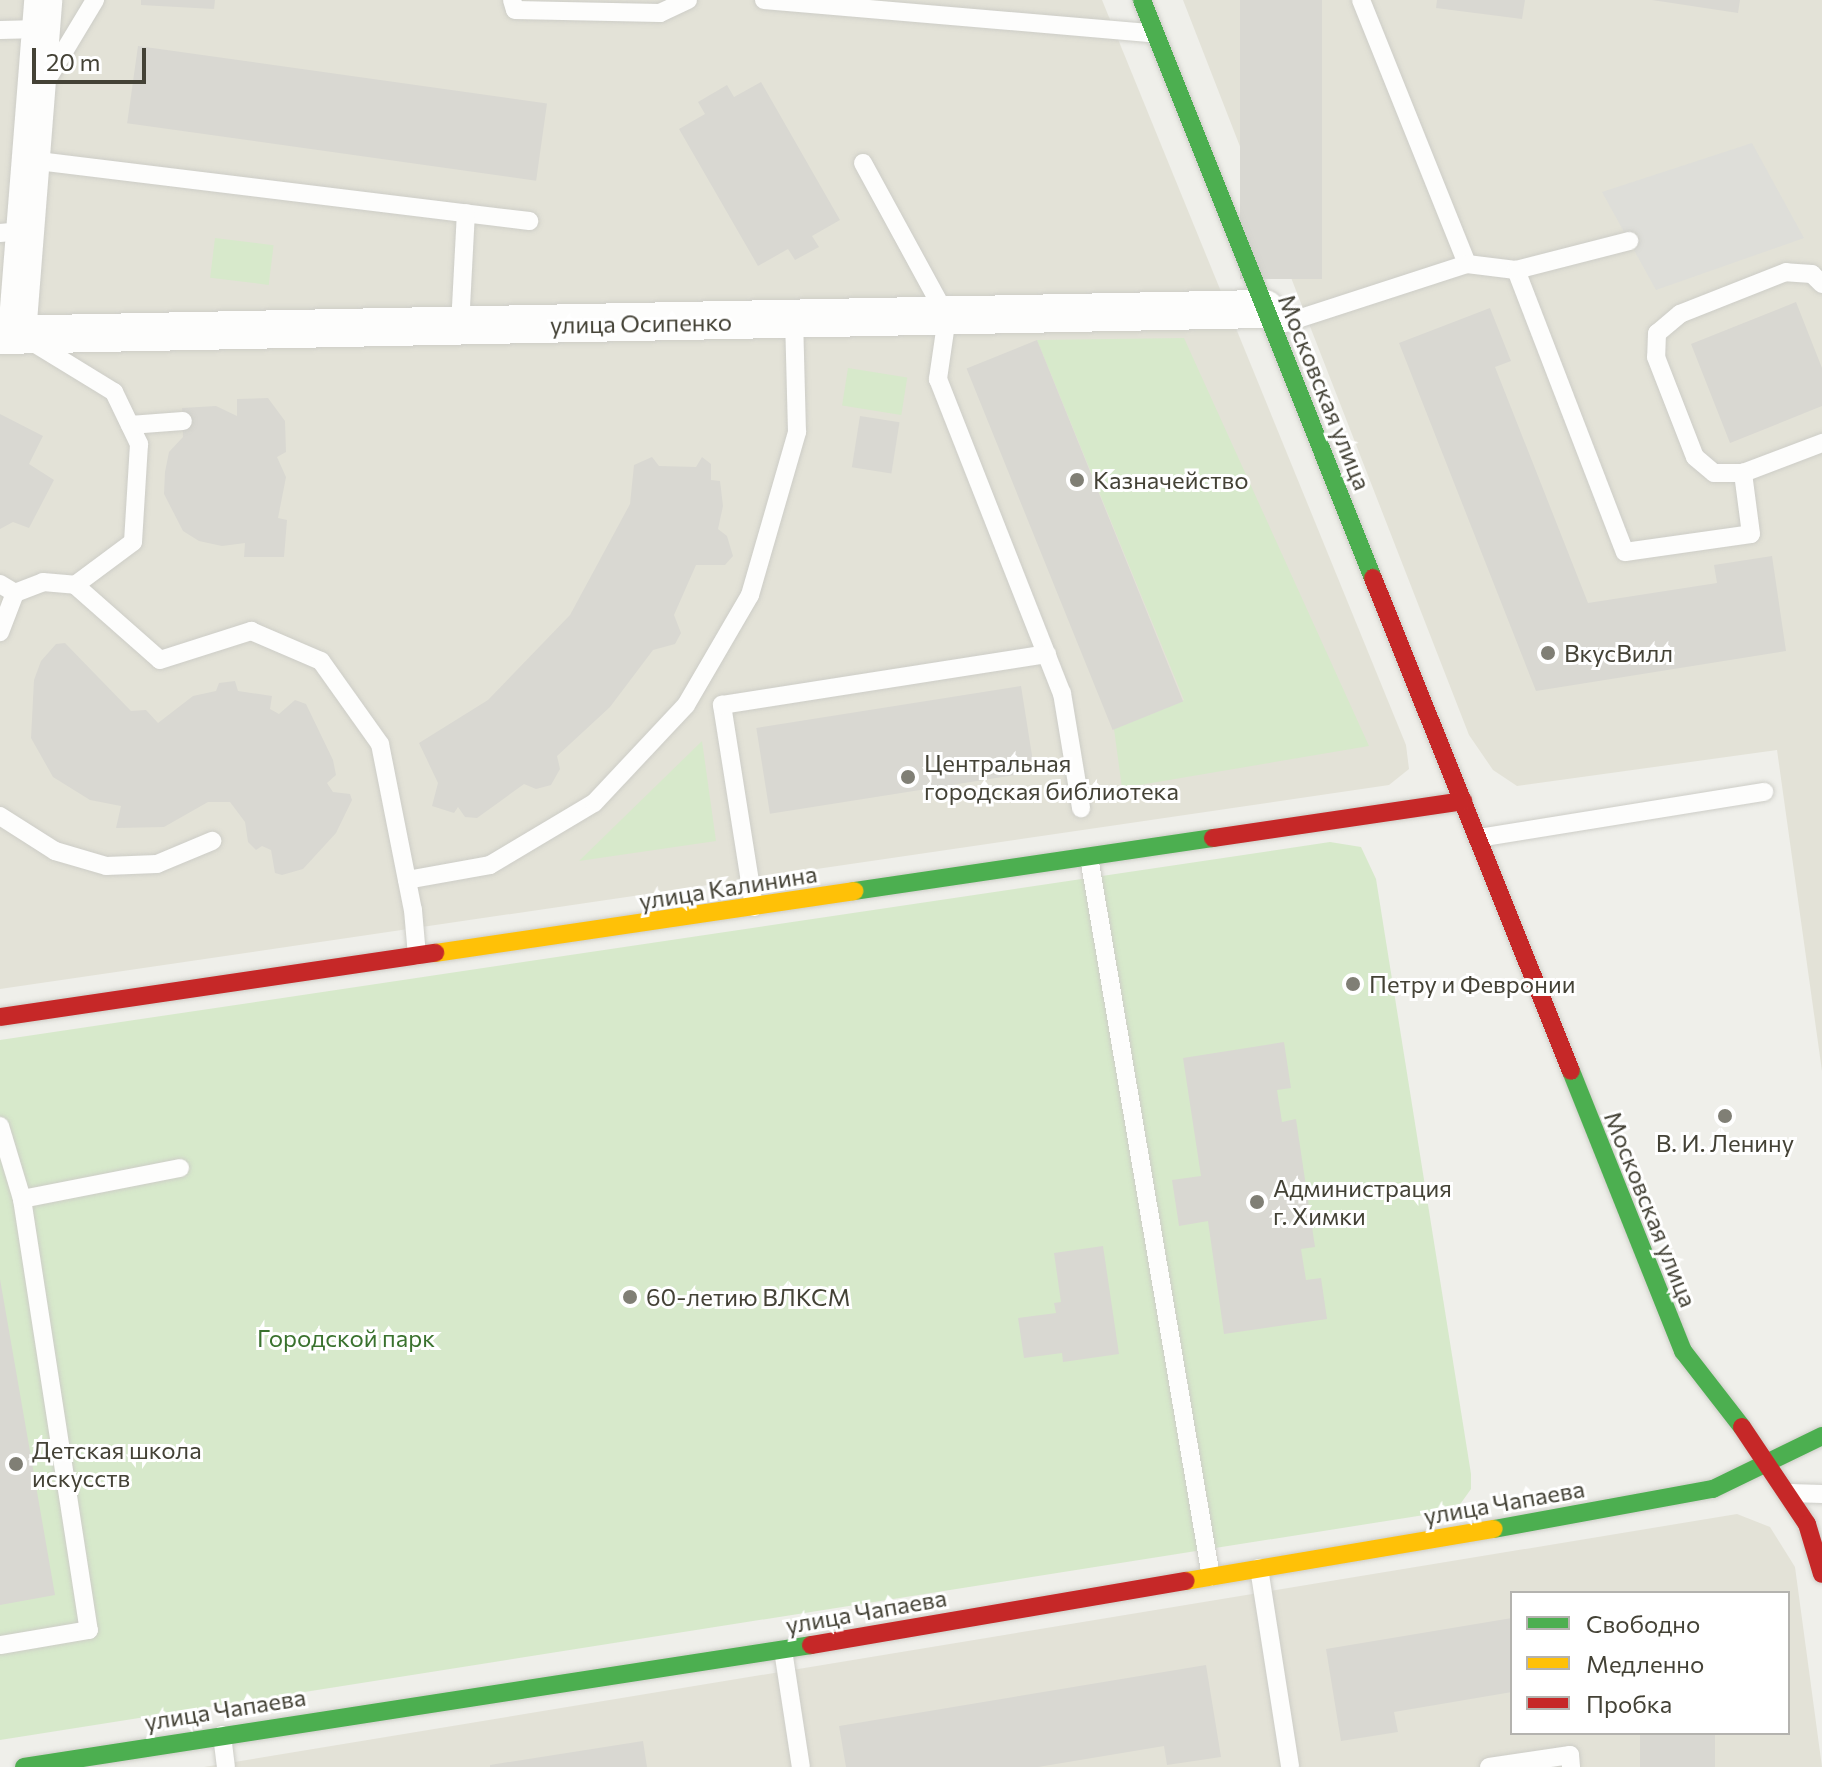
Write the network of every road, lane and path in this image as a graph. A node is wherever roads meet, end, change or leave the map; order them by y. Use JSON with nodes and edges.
{"nodes":[{"id":1,"x":95,"y":0,"type":"edge"},
{"id":2,"x":512,"y":0,"type":"edge"},
{"id":3,"x":688,"y":0,"type":"edge"},
{"id":4,"x":764,"y":0,"type":"edge"},
{"id":5,"x":1142,"y":0,"type":"edge"},
{"id":6,"x":1361,"y":0,"type":"edge"},
{"id":7,"x":865,"y":5,"type":"edge"},
{"id":8,"x":42,"y":15,"type":"edge"},
{"id":9,"x":0,"y":30,"type":"edge"},
{"id":10,"x":1155,"y":33,"type":"junction"},
{"id":11,"x":35,"y":99,"type":"junction"},
{"id":12,"x":30,"y":160,"type":"junction"},
{"id":13,"x":863,"y":163,"type":"dead end"},
{"id":14,"x":466,"y":213,"type":"junction"},
{"id":15,"x":529,"y":221,"type":"dead end"},
{"id":16,"x":12,"y":232,"type":"edge"},
{"id":17,"x":1629,"y":241,"type":"dead end"},
{"id":18,"x":1467,"y":264,"type":"junction"},
{"id":19,"x":1516,"y":270,"type":"junction"},
{"id":20,"x":1822,"y":284,"type":"edge"},
{"id":21,"x":947,"y":317,"type":"junction"},
{"id":22,"x":1269,"y":318,"type":"junction"},
{"id":23,"x":794,"y":320,"type":"junction"},
{"id":24,"x":460,"y":326,"type":"junction"},
{"id":25,"x":9,"y":334,"type":"edge"},
{"id":26,"x":183,"y":421,"type":"dead end"},
{"id":27,"x":130,"y":425,"type":"junction"},
{"id":28,"x":1822,"y":443,"type":"edge"},
{"id":29,"x":1743,"y":473,"type":"junction"},
{"id":30,"x":75,"y":585,"type":"junction"},
{"id":31,"x":8,"y":588,"type":"edge"},
{"id":32,"x":0,"y":632,"type":"edge"},
{"id":33,"x":1047,"y":654,"type":"junction"},
{"id":34,"x":1764,"y":792,"type":"dead end"},
{"id":35,"x":1463,"y":801,"type":"junction"},
{"id":36,"x":1081,"y":808,"type":"dead end"},
{"id":37,"x":0,"y":816,"type":"edge"},
{"id":38,"x":1476,"y":838,"type":"junction"},
{"id":39,"x":212,"y":841,"type":"dead end"},
{"id":40,"x":1089,"y":857,"type":"junction"},
{"id":41,"x":407,"y":880,"type":"junction"},
{"id":42,"x":754,"y":907,"type":"junction"},
{"id":43,"x":417,"y":958,"type":"junction"},
{"id":44,"x":0,"y":1017,"type":"edge"},
{"id":45,"x":0,"y":1126,"type":"edge"},
{"id":46,"x":180,"y":1168,"type":"dead end"},
{"id":47,"x":22,"y":1199,"type":"junction"},
{"id":48,"x":1822,"y":1436,"type":"edge"},
{"id":49,"x":1769,"y":1462,"type":"junction"},
{"id":50,"x":1713,"y":1489,"type":"junction"},
{"id":51,"x":1787,"y":1492,"type":"junction"},
{"id":52,"x":1822,"y":1494,"type":"edge"},
{"id":53,"x":1259,"y":1568,"type":"junction"},
{"id":54,"x":1822,"y":1574,"type":"edge"},
{"id":55,"x":1211,"y":1577,"type":"junction"},
{"id":56,"x":0,"y":1645,"type":"edge"},
{"id":57,"x":783,"y":1650,"type":"junction"},
{"id":58,"x":222,"y":1732,"type":"junction"},
{"id":59,"x":24,"y":1767,"type":"edge"},
{"id":60,"x":226,"y":1767,"type":"edge"},
{"id":61,"x":801,"y":1767,"type":"edge"},
{"id":62,"x":1290,"y":1767,"type":"edge"},
{"id":63,"x":1489,"y":1767,"type":"edge"},
{"id":64,"x":1571,"y":1767,"type":"edge"}],
"edges":[{"from":1,"to":11,"type":"lane"},
{"from":2,"to":3,"type":"lane"},
{"from":4,"to":7,"type":"lane"},
{"from":5,"to":10,"type":"street","name":"Московская улица"},
{"from":6,"to":18,"type":"lane"},
{"from":7,"to":10,"type":"lane"},
{"from":8,"to":9,"type":"lane"},
{"from":8,"to":11,"type":"street"},
{"from":10,"to":22,"type":"street","name":"Московская улица"},
{"from":11,"to":12,"type":"street"},
{"from":12,"to":14,"type":"lane"},
{"from":12,"to":16,"type":"street"},
{"from":13,"to":21,"type":"lane"},
{"from":14,"to":15,"type":"lane"},
{"from":14,"to":24,"type":"lane"},
{"from":16,"to":25,"type":"street"},
{"from":17,"to":19,"type":"lane"},
{"from":18,"to":19,"type":"lane"},
{"from":18,"to":22,"type":"lane"},
{"from":19,"to":29,"type":"lane"},
{"from":20,"to":29,"type":"lane"},
{"from":21,"to":22,"type":"street","name":"улица Осипенко"},
{"from":21,"to":23,"type":"street","name":"улица Осипенко"},
{"from":21,"to":33,"type":"lane"},
{"from":22,"to":35,"type":"street","name":"Московская улица"},
{"from":23,"to":24,"type":"street","name":"улица Осипенко"},
{"from":23,"to":41,"type":"lane"},
{"from":24,"to":25,"type":"street","name":"улица Осипенко"},
{"from":25,"to":27,"type":"lane"},
{"from":26,"to":27,"type":"lane"},
{"from":27,"to":30,"type":"lane"},
{"from":28,"to":29,"type":"lane"},
{"from":30,"to":31,"type":"lane"},
{"from":30,"to":41,"type":"lane"},
{"from":31,"to":32,"type":"lane"},
{"from":33,"to":36,"type":"lane"},
{"from":33,"to":42,"type":"lane"},
{"from":34,"to":38,"type":"lane"},
{"from":35,"to":38,"type":"street","name":"Московская улица"},
{"from":35,"to":40,"type":"street","name":"улица Калинина"},
{"from":37,"to":39,"type":"lane"},
{"from":38,"to":49,"type":"street","name":"Московская улица"},
{"from":40,"to":42,"type":"street","name":"улица Калинина"},
{"from":40,"to":55,"type":"lane"},
{"from":41,"to":43,"type":"lane"},
{"from":42,"to":43,"type":"street","name":"улица Калинина"},
{"from":43,"to":44,"type":"street","name":"улица Калинина"},
{"from":45,"to":47,"type":"lane"},
{"from":46,"to":47,"type":"lane"},
{"from":47,"to":56,"type":"lane"},
{"from":48,"to":49,"type":"street","name":"улица Чапаева"},
{"from":49,"to":50,"type":"street","name":"улица Чапаева"},
{"from":49,"to":51,"type":"street","name":"Московская улица"},
{"from":50,"to":51,"type":"street","name":"улица Чапаева"},
{"from":50,"to":53,"type":"street","name":"улица Чапаева"},
{"from":51,"to":52,"type":"lane"},
{"from":51,"to":54,"type":"street","name":"Московская улица"},
{"from":53,"to":55,"type":"street","name":"улица Чапаева"},
{"from":53,"to":62,"type":"lane"},
{"from":55,"to":57,"type":"street","name":"улица Чапаева"},
{"from":57,"to":58,"type":"street","name":"улица Чапаева"},
{"from":57,"to":61,"type":"lane"},
{"from":58,"to":59,"type":"street","name":"улица Чапаева"},
{"from":58,"to":60,"type":"lane"},
{"from":63,"to":64,"type":"lane"}]}
